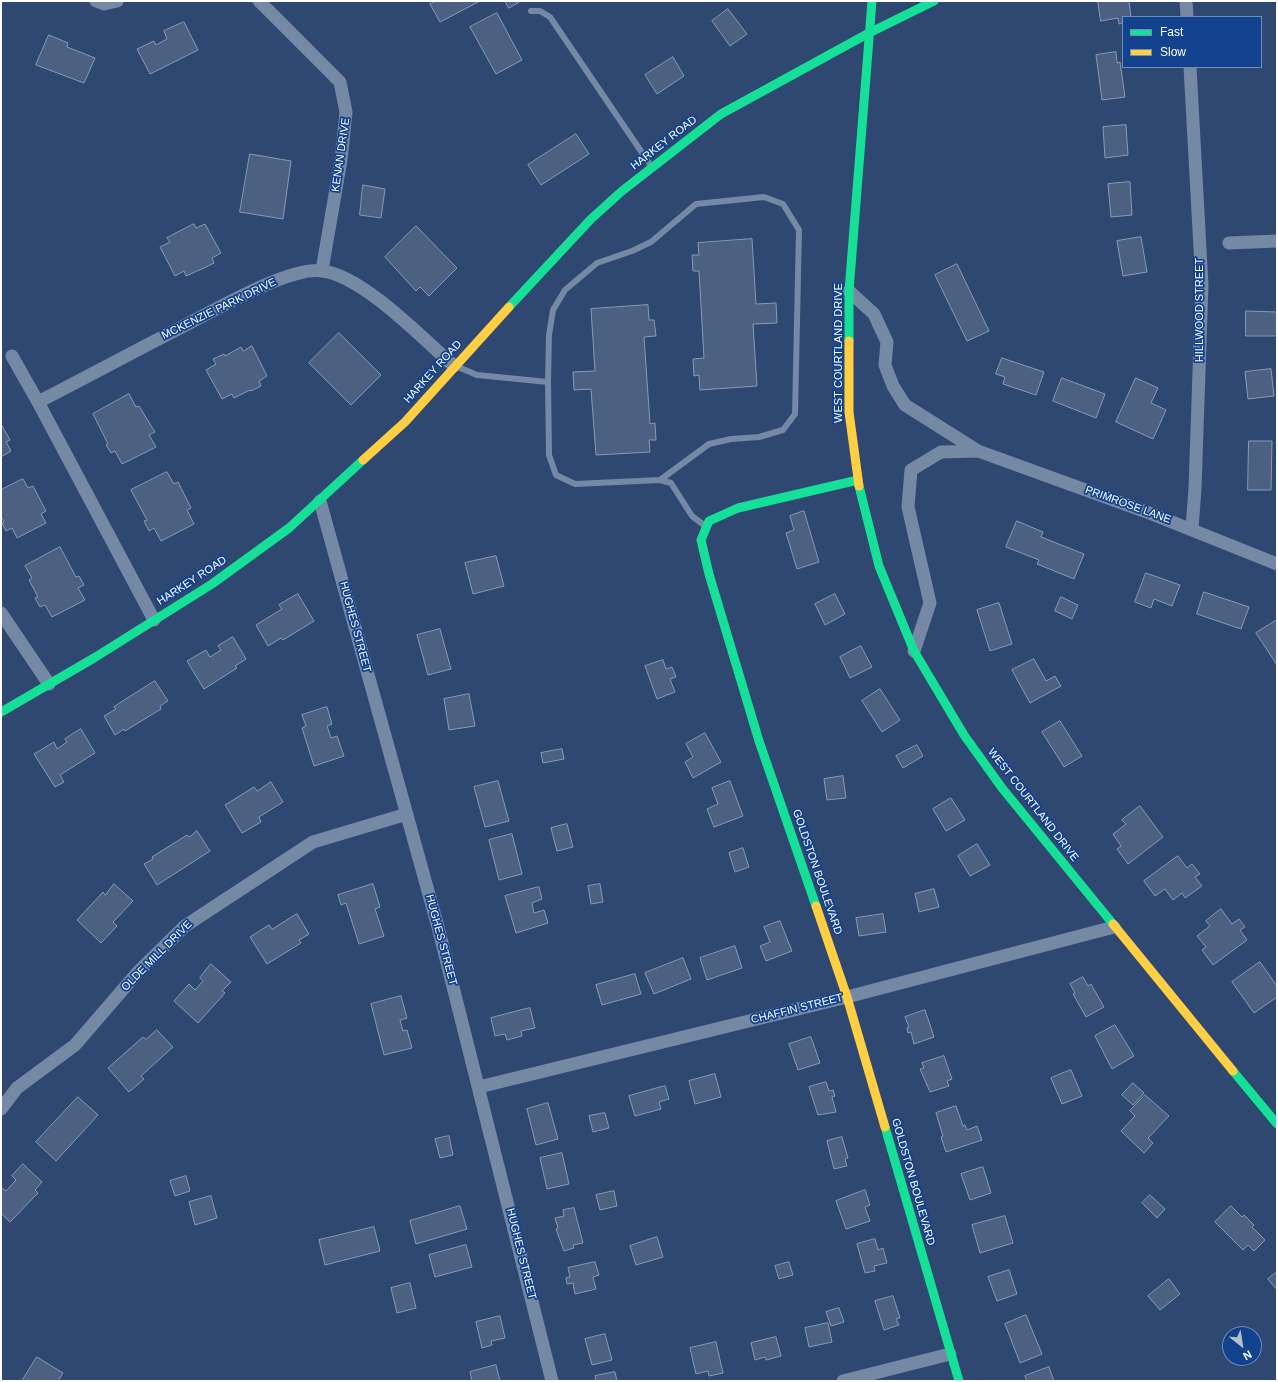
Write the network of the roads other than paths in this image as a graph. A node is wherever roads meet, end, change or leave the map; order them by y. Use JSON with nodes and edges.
{"nodes":[{"id":1,"x":96,"y":1,"type":"edge"},
{"id":2,"x":117,"y":1,"type":"edge"},
{"id":3,"x":259,"y":1,"type":"edge"},
{"id":4,"x":872,"y":1,"type":"edge"},
{"id":5,"x":934,"y":1,"type":"edge"},
{"id":6,"x":1186,"y":1,"type":"edge"},
{"id":7,"x":531,"y":11,"type":"dead end"},
{"id":8,"x":1187,"y":16,"type":"edge"},
{"id":9,"x":869,"y":33,"type":"junction"},
{"id":10,"x":1190,"y":68,"type":"edge"},
{"id":11,"x":651,"y":167,"type":"junction"},
{"id":12,"x":1277,"y":240,"type":"edge"},
{"id":13,"x":1229,"y":243,"type":"dead end"},
{"id":14,"x":322,"y":270,"type":"junction"},
{"id":15,"x":849,"y":291,"type":"junction"},
{"id":16,"x":12,"y":356,"type":"dead end"},
{"id":17,"x":454,"y":366,"type":"junction"},
{"id":18,"x":548,"y":382,"type":"junction"},
{"id":19,"x":38,"y":402,"type":"junction"},
{"id":20,"x":978,"y":451,"type":"junction"},
{"id":21,"x":660,"y":480,"type":"junction"},
{"id":22,"x":858,"y":480,"type":"junction"},
{"id":23,"x":320,"y":501,"type":"junction"},
{"id":24,"x":707,"y":528,"type":"junction"},
{"id":25,"x":1192,"y":529,"type":"junction"},
{"id":26,"x":1277,"y":564,"type":"edge"},
{"id":27,"x":1,"y":613,"type":"edge"},
{"id":28,"x":154,"y":620,"type":"junction"},
{"id":29,"x":914,"y":651,"type":"junction"},
{"id":30,"x":49,"y":684,"type":"junction"},
{"id":31,"x":1,"y":712,"type":"edge"},
{"id":32,"x":406,"y":814,"type":"junction"},
{"id":33,"x":1114,"y":927,"type":"junction"},
{"id":34,"x":847,"y":997,"type":"junction"},
{"id":35,"x":479,"y":1087,"type":"junction"},
{"id":36,"x":1,"y":1109,"type":"edge"},
{"id":37,"x":1277,"y":1124,"type":"edge"},
{"id":38,"x":950,"y":1354,"type":"junction"},
{"id":39,"x":552,"y":1381,"type":"edge"},
{"id":40,"x":843,"y":1381,"type":"edge"},
{"id":41,"x":959,"y":1381,"type":"edge"}],
"edges":[{"from":1,"to":2,"type":"street"},
{"from":3,"to":14,"type":"street","name":"KENAN DRIVE"},
{"from":4,"to":9,"type":"street","name":"WEST COURTLAND DRIVE"},
{"from":5,"to":9,"type":"street","name":"HARKEY ROAD"},
{"from":6,"to":8,"type":"street"},
{"from":7,"to":11,"type":"lane"},
{"from":9,"to":11,"type":"street","name":"HARKEY ROAD"},
{"from":9,"to":15,"type":"street","name":"WEST COURTLAND DRIVE"},
{"from":10,"to":25,"type":"street","name":"HILLWOOD STREET"},
{"from":11,"to":17,"type":"street","name":"HARKEY ROAD"},
{"from":12,"to":13,"type":"street"},
{"from":14,"to":17,"type":"street","name":"MCKENZIE PARK DRIVE"},
{"from":14,"to":19,"type":"street","name":"MCKENZIE PARK DRIVE"},
{"from":15,"to":20,"type":"street","name":"PRIMROSE LANE"},
{"from":15,"to":22,"type":"street","name":"WEST COURTLAND DRIVE"},
{"from":16,"to":19,"type":"street"},
{"from":17,"to":18,"type":"lane"},
{"from":17,"to":23,"type":"street","name":"HARKEY ROAD"},
{"from":18,"to":21,"type":"lane"},
{"from":18,"to":21,"type":"lane"},
{"from":19,"to":28,"type":"street"},
{"from":20,"to":25,"type":"street","name":"PRIMROSE LANE"},
{"from":20,"to":29,"type":"street","name":"PRIMROSE LANE"},
{"from":21,"to":24,"type":"lane"},
{"from":22,"to":24,"type":"street"},
{"from":22,"to":29,"type":"street","name":"WEST COURTLAND DRIVE"},
{"from":23,"to":28,"type":"street","name":"HARKEY ROAD"},
{"from":23,"to":32,"type":"street","name":"HUGHES STREET"},
{"from":24,"to":34,"type":"street","name":"GOLDSTON BOULEVARD"},
{"from":25,"to":26,"type":"street","name":"PRIMROSE LANE"},
{"from":27,"to":30,"type":"street"},
{"from":28,"to":30,"type":"street","name":"HARKEY ROAD"},
{"from":29,"to":33,"type":"street","name":"WEST COURTLAND DRIVE"},
{"from":30,"to":31,"type":"street","name":"HARKEY ROAD"},
{"from":32,"to":35,"type":"street","name":"HUGHES STREET"},
{"from":32,"to":36,"type":"street","name":"OLDE MILL DRIVE"},
{"from":33,"to":34,"type":"street","name":"CHAFFIN STREET"},
{"from":33,"to":37,"type":"street","name":"WEST COURTLAND DRIVE"},
{"from":34,"to":35,"type":"street","name":"CHAFFIN STREET"},
{"from":34,"to":38,"type":"street","name":"GOLDSTON BOULEVARD"},
{"from":35,"to":39,"type":"street","name":"HUGHES STREET"},
{"from":38,"to":40,"type":"street"},
{"from":38,"to":41,"type":"street","name":"GOLDSTON BOULEVARD"}]}
